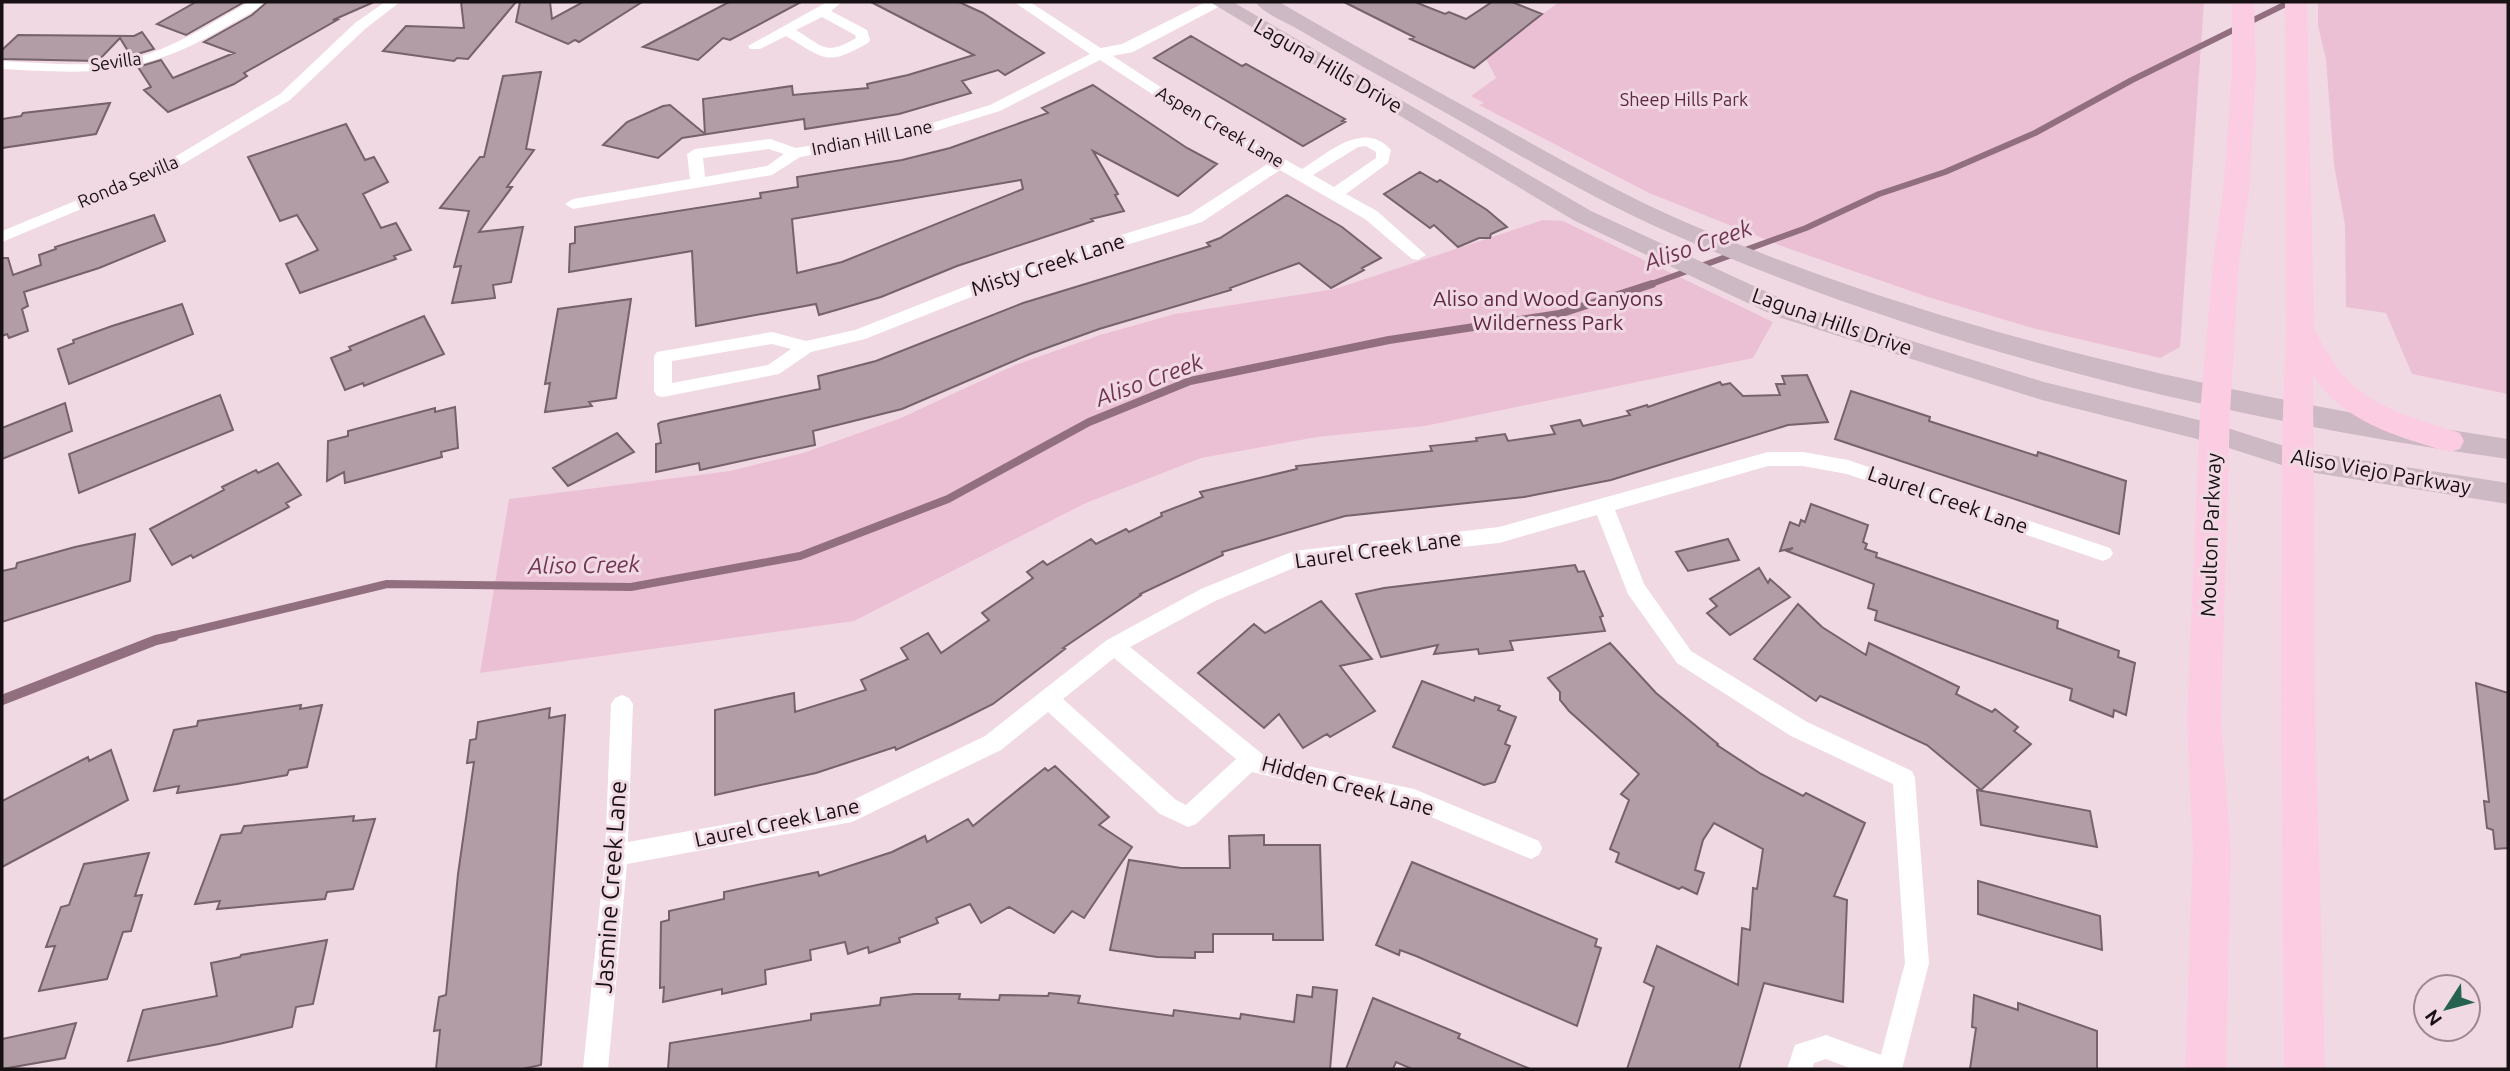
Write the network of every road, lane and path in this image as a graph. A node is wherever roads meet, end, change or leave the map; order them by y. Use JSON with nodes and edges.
{"nodes":[{"id":1,"x":258,"y":2,"type":"edge"},
{"id":2,"x":393,"y":2,"type":"edge"},
{"id":3,"x":835,"y":2,"type":"edge"},
{"id":4,"x":1021,"y":2,"type":"edge"},
{"id":5,"x":1188,"y":2,"type":"edge"},
{"id":6,"x":1219,"y":2,"type":"edge"},
{"id":7,"x":1265,"y":2,"type":"edge"},
{"id":8,"x":2244,"y":2,"type":"edge"},
{"id":9,"x":2296,"y":2,"type":"edge"},
{"id":10,"x":822,"y":12,"type":"junction"},
{"id":11,"x":786,"y":30,"type":"junction"},
{"id":12,"x":755,"y":46,"type":"dead end"},
{"id":13,"x":1102,"y":53,"type":"junction"},
{"id":14,"x":2,"y":65,"type":"edge"},
{"id":15,"x":794,"y":153,"type":"junction"},
{"id":16,"x":1281,"y":162,"type":"junction"},
{"id":17,"x":1303,"y":175,"type":"junction"},
{"id":18,"x":698,"y":184,"type":"junction"},
{"id":19,"x":1335,"y":194,"type":"junction"},
{"id":20,"x":573,"y":204,"type":"dead end"},
{"id":21,"x":2,"y":237,"type":"edge"},
{"id":22,"x":1418,"y":255,"type":"dead end"},
{"id":23,"x":2300,"y":331,"type":"junction"},
{"id":24,"x":806,"y":347,"type":"junction"},
{"id":25,"x":2217,"y":397,"type":"junction"},
{"id":26,"x":2297,"y":415,"type":"junction"},
{"id":27,"x":2215,"y":434,"type":"junction"},
{"id":28,"x":2449,"y":441,"type":"junction"},
{"id":29,"x":2508,"y":449,"type":"edge"},
{"id":30,"x":2297,"y":460,"type":"junction"},
{"id":31,"x":2508,"y":494,"type":"edge"},
{"id":32,"x":1604,"y":507,"type":"junction"},
{"id":33,"x":2104,"y":553,"type":"dead end"},
{"id":34,"x":1115,"y":646,"type":"junction"},
{"id":35,"x":1048,"y":699,"type":"junction"},
{"id":36,"x":622,"y":704,"type":"dead end"},
{"id":37,"x":1251,"y":759,"type":"junction"},
{"id":38,"x":1531,"y":848,"type":"dead end"},
{"id":39,"x":616,"y":855,"type":"junction"},
{"id":40,"x":595,"y":1069,"type":"edge"},
{"id":41,"x":1800,"y":1069,"type":"edge"},
{"id":42,"x":1888,"y":1069,"type":"edge"},
{"id":43,"x":2205,"y":1069,"type":"edge"},
{"id":44,"x":2305,"y":1069,"type":"edge"}],
"edges":[{"from":1,"to":14,"type":"street","name":"Sevilla"},
{"from":2,"to":21,"type":"street","name":"Ronda Sevilla"},
{"from":3,"to":10,"type":"street"},
{"from":4,"to":13,"type":"street","name":"Aspen Creek Lane"},
{"from":5,"to":13,"type":"street","name":"Indian Hill Lane"},
{"from":6,"to":13,"type":"street","name":"Indian Hill Lane"},
{"from":6,"to":27,"type":"main road","name":"Laguna Hills Drive"},
{"from":7,"to":25,"type":"main road","name":"Laguna Hills Drive"},
{"from":8,"to":25,"type":"main road","name":"Moulton Parkway"},
{"from":9,"to":23,"type":"main road"},
{"from":10,"to":11,"type":"street"},
{"from":10,"to":11,"type":"street"},
{"from":11,"to":12,"type":"street"},
{"from":13,"to":15,"type":"street","name":"Indian Hill Lane"},
{"from":13,"to":16,"type":"street","name":"Aspen Creek Lane"},
{"from":15,"to":18,"type":"street","name":"Indian Hill Lane"},
{"from":15,"to":18,"type":"street","name":"Indian Hill Lane"},
{"from":16,"to":17,"type":"street","name":"Aspen Creek Lane"},
{"from":16,"to":24,"type":"street","name":"Misty Creek Lane"},
{"from":17,"to":19,"type":"street","name":"Aspen Creek Lane"},
{"from":17,"to":19,"type":"street"},
{"from":18,"to":20,"type":"street","name":"Indian Hill Lane"},
{"from":19,"to":22,"type":"street","name":"Aspen Creek Lane"},
{"from":23,"to":26,"type":"main road"},
{"from":23,"to":28,"type":"main road"},
{"from":24,"to":24,"type":"street","name":"Misty Creek Lane"},
{"from":25,"to":26,"type":"main road","name":"Aliso Viejo Parkway"},
{"from":25,"to":27,"type":"main road","name":"Moulton Parkway"},
{"from":26,"to":28,"type":"main road","name":"Aliso Viejo Parkway"},
{"from":26,"to":30,"type":"main road"},
{"from":27,"to":30,"type":"main road","name":"Aliso Viejo Parkway"},
{"from":27,"to":43,"type":"main road","name":"Moulton Parkway"},
{"from":28,"to":29,"type":"main road","name":"Aliso Viejo Parkway"},
{"from":30,"to":31,"type":"main road","name":"Aliso Viejo Parkway"},
{"from":30,"to":44,"type":"main road"},
{"from":32,"to":33,"type":"street","name":"Laurel Creek Lane"},
{"from":32,"to":34,"type":"street","name":"Laurel Creek Lane"},
{"from":32,"to":42,"type":"street"},
{"from":34,"to":35,"type":"street","name":"Laurel Creek Lane"},
{"from":34,"to":37,"type":"street","name":"Hidden Creek Lane"},
{"from":35,"to":37,"type":"street"},
{"from":35,"to":39,"type":"street","name":"Laurel Creek Lane"},
{"from":36,"to":39,"type":"street","name":"Jasmine Creek Lane"},
{"from":37,"to":38,"type":"street","name":"Hidden Creek Lane"},
{"from":39,"to":40,"type":"street","name":"Jasmine Creek Lane"},
{"from":41,"to":42,"type":"street"}]}
